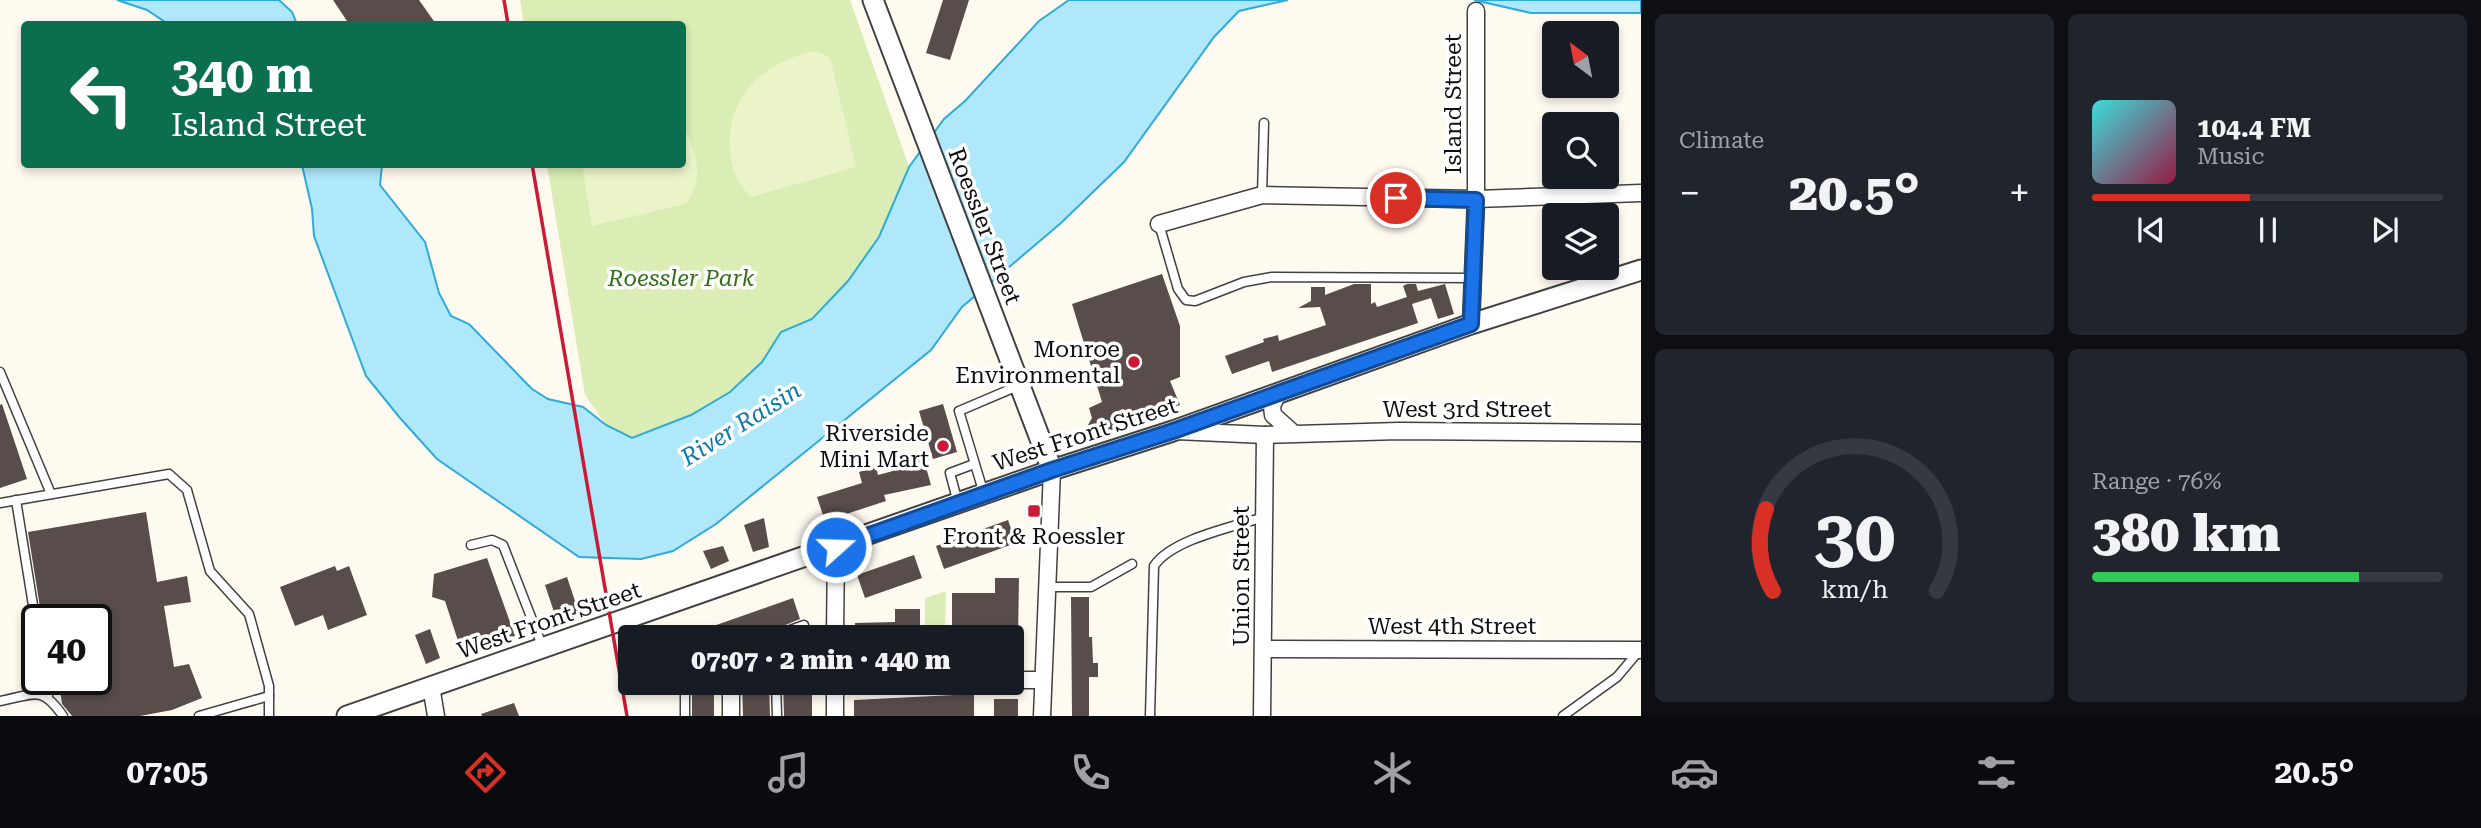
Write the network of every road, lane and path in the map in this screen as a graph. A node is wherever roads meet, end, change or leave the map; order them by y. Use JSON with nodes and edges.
{"nodes":[{"id":1,"x":873,"y":0,"type":"edge"},
{"id":2,"x":1476,"y":11,"type":"dead end"},
{"id":3,"x":1264,"y":123,"type":"dead end"},
{"id":4,"x":1641,"y":192,"type":"edge"},
{"id":5,"x":1262,"y":195,"type":"junction"},
{"id":6,"x":1476,"y":200,"type":"junction"},
{"id":7,"x":1158,"y":224,"type":"joint"},
{"id":8,"x":1641,"y":270,"type":"edge"},
{"id":9,"x":1473,"y":278,"type":"junction"},
{"id":10,"x":1471,"y":324,"type":"junction"},
{"id":11,"x":0,"y":372,"type":"edge"},
{"id":12,"x":1020,"y":386,"type":"junction"},
{"id":13,"x":1278,"y":393,"type":"junction"},
{"id":14,"x":1173,"y":431,"type":"junction"},
{"id":15,"x":1293,"y":433,"type":"junction"},
{"id":16,"x":1641,"y":433,"type":"edge"},
{"id":17,"x":1265,"y":435,"type":"junction"},
{"id":18,"x":974,"y":464,"type":"junction"},
{"id":19,"x":1052,"y":470,"type":"junction"},
{"id":20,"x":51,"y":494,"type":"junction"},
{"id":21,"x":984,"y":494,"type":"junction"},
{"id":22,"x":16,"y":500,"type":"junction"},
{"id":23,"x":0,"y":503,"type":"edge"},
{"id":24,"x":958,"y":503,"type":"junction"},
{"id":25,"x":1264,"y":517,"type":"junction"},
{"id":26,"x":471,"y":545,"type":"dead end"},
{"id":27,"x":836,"y":547,"type":"junction"},
{"id":28,"x":1132,"y":564,"type":"dead end"},
{"id":29,"x":1047,"y":587,"type":"junction"},
{"id":30,"x":33,"y":604,"type":"edge"},
{"id":31,"x":835,"y":625,"type":"edge"},
{"id":32,"x":542,"y":648,"type":"junction"},
{"id":33,"x":1263,"y":649,"type":"junction"},
{"id":34,"x":1640,"y":650,"type":"edge"},
{"id":35,"x":1024,"y":680,"type":"edge"},
{"id":36,"x":1043,"y":680,"type":"junction"},
{"id":37,"x":431,"y":686,"type":"junction"},
{"id":38,"x":685,"y":695,"type":"edge"},
{"id":39,"x":731,"y":695,"type":"edge"},
{"id":40,"x":776,"y":695,"type":"edge"},
{"id":41,"x":835,"y":695,"type":"edge"},
{"id":42,"x":48,"y":696,"type":"joint"},
{"id":43,"x":269,"y":696,"type":"junction"},
{"id":44,"x":0,"y":701,"type":"edge"},
{"id":45,"x":63,"y":716,"type":"edge"},
{"id":46,"x":200,"y":716,"type":"edge"},
{"id":47,"x":270,"y":716,"type":"edge"},
{"id":48,"x":347,"y":716,"type":"edge"},
{"id":49,"x":436,"y":716,"type":"edge"},
{"id":50,"x":685,"y":716,"type":"edge"},
{"id":51,"x":731,"y":716,"type":"edge"},
{"id":52,"x":777,"y":716,"type":"edge"},
{"id":53,"x":835,"y":716,"type":"edge"},
{"id":54,"x":1042,"y":716,"type":"edge"},
{"id":55,"x":1150,"y":716,"type":"edge"},
{"id":56,"x":1262,"y":716,"type":"edge"},
{"id":57,"x":1563,"y":716,"type":"edge"}],
"edges":[{"from":1,"to":12,"type":"street","name":"Roessler Street"},
{"from":2,"to":6,"type":"street","name":"Island Street"},
{"from":3,"to":5,"type":"lane"},
{"from":4,"to":6,"type":"street"},
{"from":5,"to":6,"type":"street"},
{"from":5,"to":7,"type":"street"},
{"from":6,"to":9,"type":"street","name":"Island Street"},
{"from":7,"to":9,"type":"lane"},
{"from":8,"to":10,"type":"street","name":"West Front Street"},
{"from":9,"to":10,"type":"street","name":"Island Street"},
{"from":10,"to":13,"type":"street","name":"West Front Street"},
{"from":11,"to":20,"type":"lane"},
{"from":12,"to":18,"type":"lane"},
{"from":12,"to":19,"type":"street","name":"Roessler Street"},
{"from":13,"to":14,"type":"street","name":"West Front Street"},
{"from":13,"to":15,"type":"street"},
{"from":14,"to":17,"type":"street","name":"West 3rd Street"},
{"from":14,"to":19,"type":"street","name":"West Front Street"},
{"from":15,"to":16,"type":"street","name":"West 3rd Street"},
{"from":15,"to":17,"type":"street","name":"West 3rd Street"},
{"from":17,"to":25,"type":"street","name":"Union Street"},
{"from":18,"to":21,"type":"lane"},
{"from":18,"to":24,"type":"lane"},
{"from":19,"to":21,"type":"street","name":"West Front Street"},
{"from":19,"to":29,"type":"street"},
{"from":20,"to":22,"type":"lane"},
{"from":20,"to":43,"type":"lane"},
{"from":21,"to":24,"type":"street","name":"West Front Street"},
{"from":22,"to":23,"type":"lane"},
{"from":22,"to":30,"type":"lane"},
{"from":24,"to":27,"type":"street","name":"West Front Street"},
{"from":25,"to":33,"type":"street","name":"Union Street"},
{"from":25,"to":55,"type":"lane"},
{"from":26,"to":32,"type":"lane"},
{"from":27,"to":31,"type":"street"},
{"from":27,"to":32,"type":"street","name":"West Front Street"},
{"from":28,"to":29,"type":"lane"},
{"from":29,"to":36,"type":"street"},
{"from":32,"to":37,"type":"street","name":"West Front Street"},
{"from":33,"to":34,"type":"street","name":"West 4th Street"},
{"from":33,"to":56,"type":"street","name":"Union Street"},
{"from":34,"to":57,"type":"lane"},
{"from":35,"to":36,"type":"street"},
{"from":36,"to":54,"type":"street"},
{"from":37,"to":48,"type":"street","name":"West Front Street"},
{"from":37,"to":49,"type":"street"},
{"from":38,"to":50,"type":"lane"},
{"from":39,"to":51,"type":"street"},
{"from":40,"to":52,"type":"lane"},
{"from":41,"to":53,"type":"street"},
{"from":42,"to":44,"type":"lane"},
{"from":42,"to":45,"type":"lane"},
{"from":43,"to":46,"type":"lane"},
{"from":43,"to":47,"type":"lane"}]}
